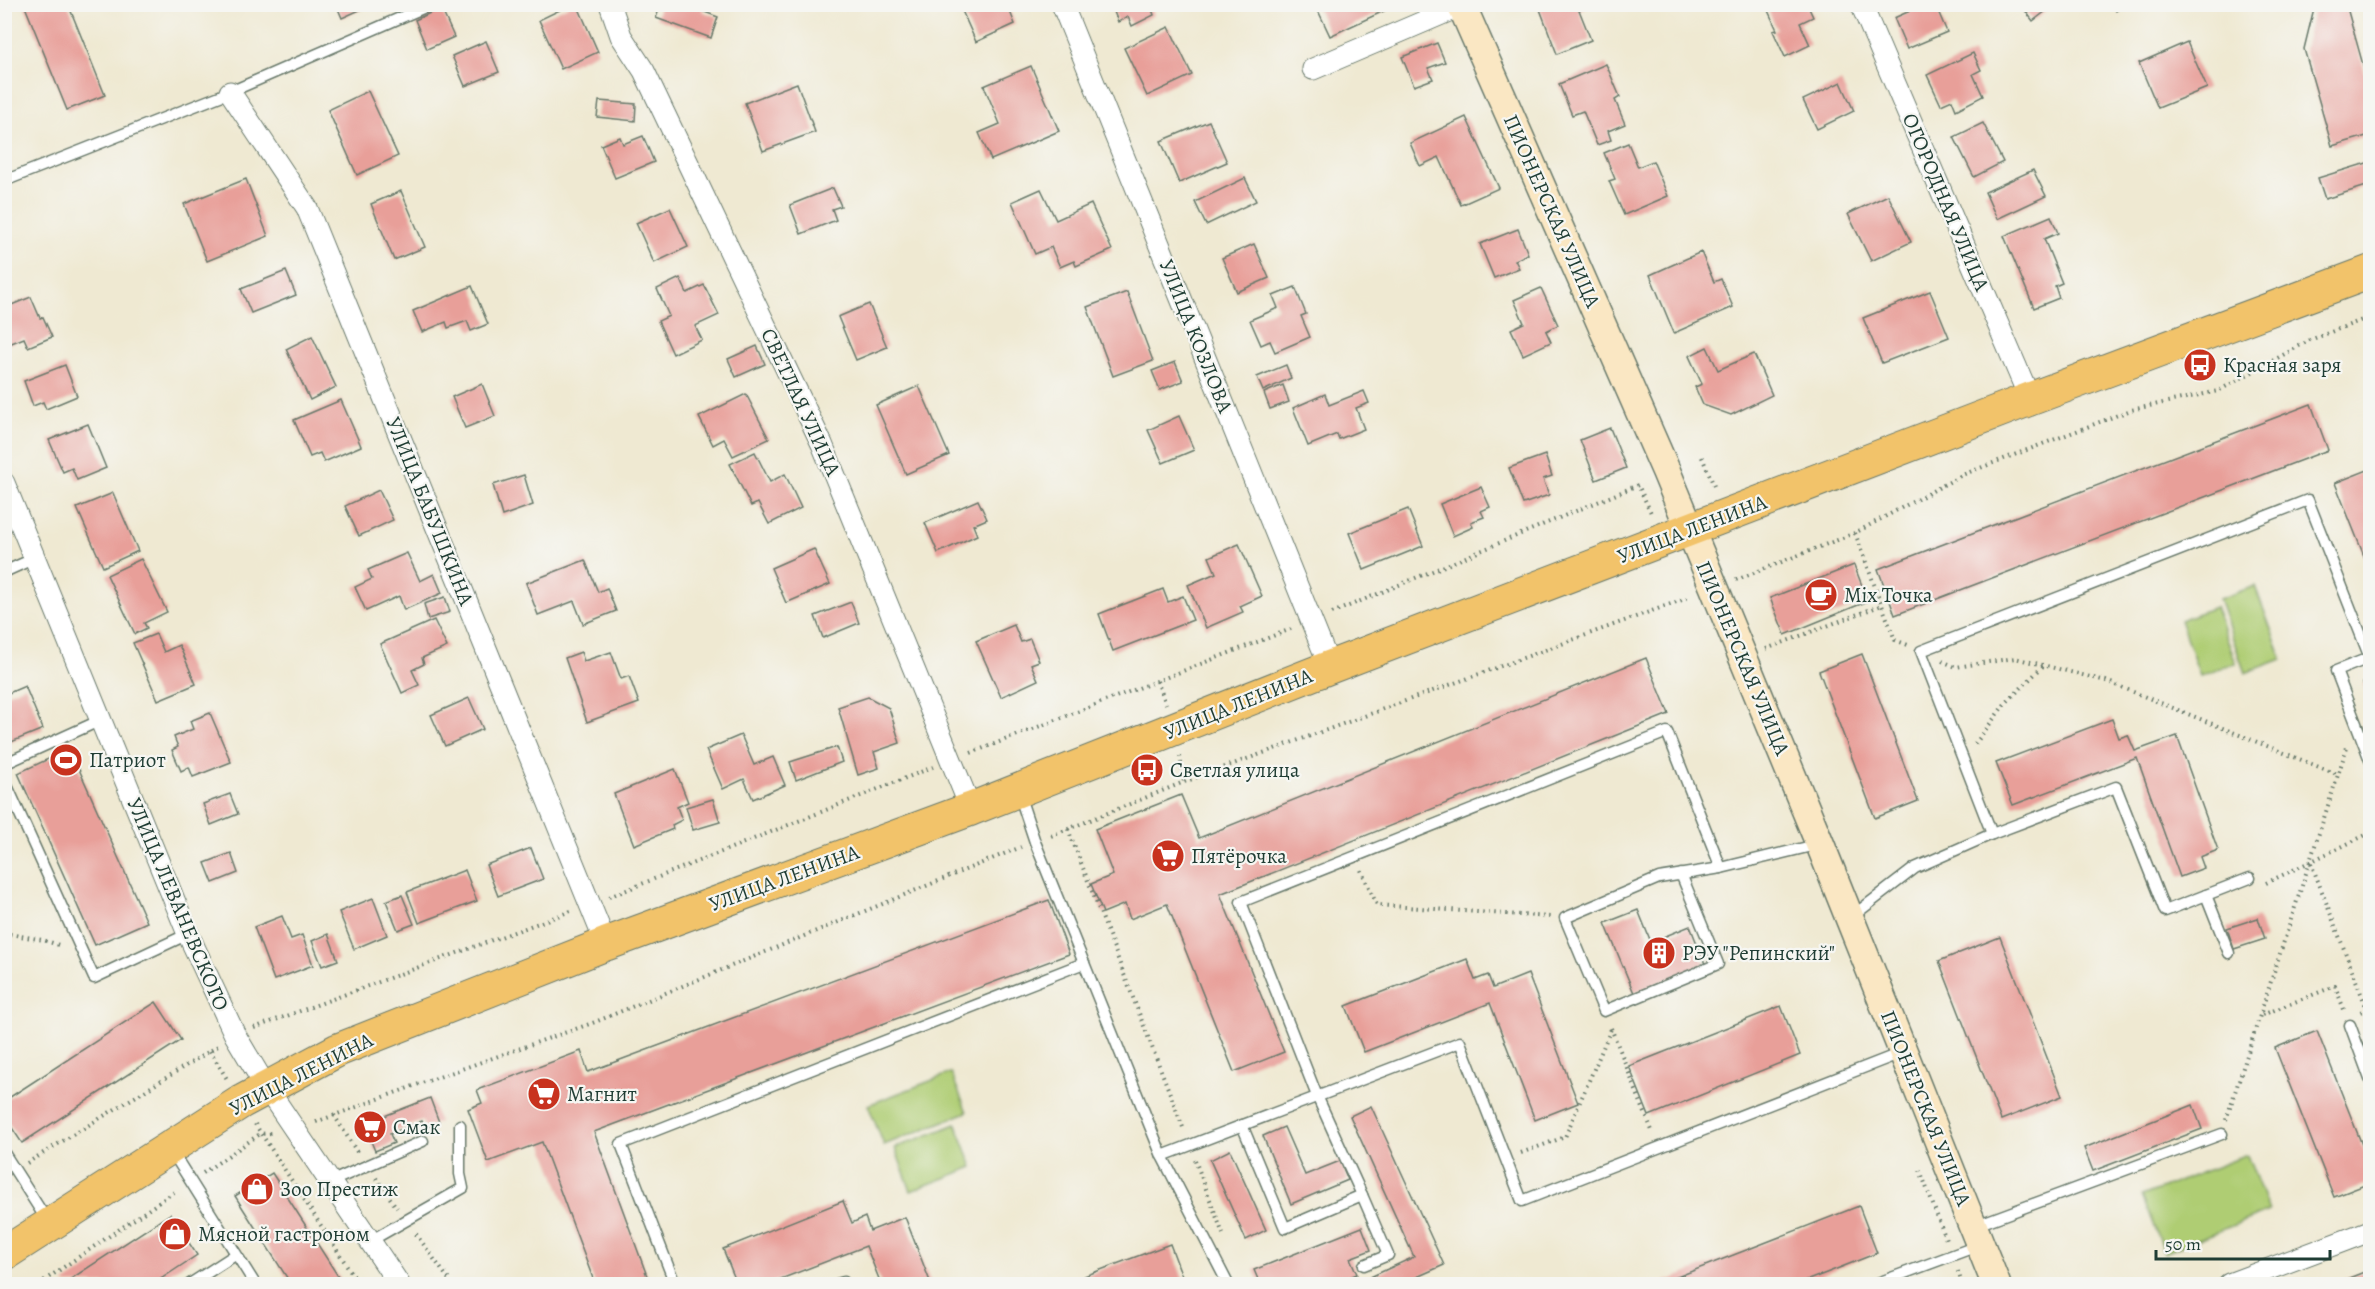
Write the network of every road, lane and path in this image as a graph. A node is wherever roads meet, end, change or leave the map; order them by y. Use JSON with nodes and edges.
{"nodes":[{"id":1,"x":432,"y":4,"type":"edge"},
{"id":2,"x":610,"y":4,"type":"edge"},
{"id":3,"x":1062,"y":4,"type":"edge"},
{"id":4,"x":1861,"y":4,"type":"edge"},
{"id":5,"x":1462,"y":5,"type":"edge"},
{"id":6,"x":1313,"y":69,"type":"dead end"},
{"id":7,"x":230,"y":92,"type":"junction"},
{"id":8,"x":4,"y":181,"type":"edge"},
{"id":9,"x":2370,"y":272,"type":"edge"},
{"id":10,"x":2370,"y":317,"type":"edge"},
{"id":11,"x":2030,"y":399,"type":"junction"},
{"id":12,"x":1702,"y":457,"type":"dead end"},
{"id":13,"x":4,"y":483,"type":"edge"},
{"id":14,"x":1638,"y":485,"type":"dead end"},
{"id":15,"x":1714,"y":486,"type":"dead end"},
{"id":16,"x":1654,"y":521,"type":"dead end"},
{"id":17,"x":1690,"y":530,"type":"junction"},
{"id":18,"x":1855,"y":533,"type":"junction"},
{"id":19,"x":35,"y":558,"type":"junction"},
{"id":20,"x":4,"y":572,"type":"edge"},
{"id":21,"x":1714,"y":587,"type":"junction"},
{"id":22,"x":1882,"y":605,"type":"junction"},
{"id":23,"x":1766,"y":649,"type":"dead end"},
{"id":24,"x":1921,"y":651,"type":"junction"},
{"id":25,"x":2370,"y":658,"type":"edge"},
{"id":26,"x":2043,"y":665,"type":"junction"},
{"id":27,"x":1330,"y":667,"type":"junction"},
{"id":28,"x":1156,"y":681,"type":"dead end"},
{"id":29,"x":1169,"y":710,"type":"dead end"},
{"id":30,"x":101,"y":720,"type":"junction"},
{"id":31,"x":2355,"y":721,"type":"junction"},
{"id":32,"x":1179,"y":749,"type":"dead end"},
{"id":33,"x":1963,"y":760,"type":"junction"},
{"id":34,"x":2370,"y":760,"type":"edge"},
{"id":35,"x":4,"y":764,"type":"edge"},
{"id":36,"x":2339,"y":775,"type":"junction"},
{"id":37,"x":4,"y":779,"type":"edge"},
{"id":38,"x":1184,"y":782,"type":"junction"},
{"id":39,"x":1017,"y":791,"type":"junction"},
{"id":40,"x":971,"y":809,"type":"junction"},
{"id":41,"x":1068,"y":829,"type":"junction"},
{"id":42,"x":2370,"y":833,"type":"edge"},
{"id":43,"x":1992,"y":834,"type":"junction"},
{"id":44,"x":1035,"y":842,"type":"junction"},
{"id":45,"x":1820,"y":844,"type":"junction"},
{"id":46,"x":1356,"y":856,"type":"junction"},
{"id":47,"x":2311,"y":863,"type":"junction"},
{"id":48,"x":1721,"y":868,"type":"junction"},
{"id":49,"x":1681,"y":874,"type":"junction"},
{"id":50,"x":2250,"y":878,"type":"joint"},
{"id":51,"x":2206,"y":895,"type":"junction"},
{"id":52,"x":1565,"y":918,"type":"junction"},
{"id":53,"x":1850,"y":918,"type":"junction"},
{"id":54,"x":4,"y":933,"type":"edge"},
{"id":55,"x":188,"y":934,"type":"junction"},
{"id":56,"x":606,"y":944,"type":"junction"},
{"id":57,"x":83,"y":953,"type":"junction"},
{"id":58,"x":2229,"y":953,"type":"dead end"},
{"id":59,"x":1084,"y":963,"type":"junction"},
{"id":60,"x":1604,"y":1011,"type":"junction"},
{"id":61,"x":2261,"y":1015,"type":"junction"},
{"id":62,"x":2349,"y":1021,"type":"junction"},
{"id":63,"x":1611,"y":1029,"type":"junction"},
{"id":64,"x":235,"y":1035,"type":"junction"},
{"id":65,"x":210,"y":1051,"type":"junction"},
{"id":66,"x":1904,"y":1052,"type":"junction"},
{"id":67,"x":2370,"y":1078,"type":"edge"},
{"id":68,"x":230,"y":1084,"type":"dead end"},
{"id":69,"x":266,"y":1087,"type":"junction"},
{"id":70,"x":1317,"y":1096,"type":"junction"},
{"id":71,"x":334,"y":1115,"type":"junction"},
{"id":72,"x":252,"y":1120,"type":"dead end"},
{"id":73,"x":460,"y":1125,"type":"dead end"},
{"id":74,"x":1242,"y":1125,"type":"junction"},
{"id":75,"x":296,"y":1130,"type":"junction"},
{"id":76,"x":260,"y":1134,"type":"junction"},
{"id":77,"x":2222,"y":1134,"type":"joint"},
{"id":78,"x":423,"y":1141,"type":"dead end"},
{"id":79,"x":1190,"y":1145,"type":"junction"},
{"id":80,"x":169,"y":1147,"type":"junction"},
{"id":81,"x":1659,"y":1147,"type":"junction"},
{"id":82,"x":5,"y":1154,"type":"edge"},
{"id":83,"x":1162,"y":1156,"type":"junction"},
{"id":84,"x":1505,"y":1159,"type":"junction"},
{"id":85,"x":367,"y":1166,"type":"junction"},
{"id":86,"x":15,"y":1170,"type":"junction"},
{"id":87,"x":190,"y":1182,"type":"junction"},
{"id":88,"x":330,"y":1182,"type":"junction"},
{"id":89,"x":1362,"y":1195,"type":"junction"},
{"id":90,"x":406,"y":1220,"type":"junction"},
{"id":91,"x":50,"y":1225,"type":"junction"},
{"id":92,"x":2370,"y":1231,"type":"edge"},
{"id":93,"x":1977,"y":1235,"type":"junction"},
{"id":94,"x":370,"y":1240,"type":"junction"},
{"id":95,"x":1226,"y":1242,"type":"dead end"},
{"id":96,"x":4,"y":1254,"type":"edge"},
{"id":97,"x":235,"y":1255,"type":"junction"},
{"id":98,"x":1364,"y":1265,"type":"dead end"},
{"id":99,"x":39,"y":1284,"type":"edge"},
{"id":100,"x":190,"y":1284,"type":"edge"},
{"id":101,"x":255,"y":1284,"type":"edge"},
{"id":102,"x":359,"y":1284,"type":"edge"},
{"id":103,"x":399,"y":1284,"type":"edge"},
{"id":104,"x":452,"y":1284,"type":"edge"},
{"id":105,"x":675,"y":1284,"type":"edge"},
{"id":106,"x":837,"y":1284,"type":"edge"},
{"id":107,"x":845,"y":1284,"type":"edge"},
{"id":108,"x":1228,"y":1284,"type":"edge"},
{"id":109,"x":1875,"y":1284,"type":"edge"},
{"id":110,"x":1996,"y":1284,"type":"edge"},
{"id":111,"x":2229,"y":1284,"type":"edge"}],
"edges":[{"from":1,"to":7,"type":"lane"},
{"from":2,"to":40,"type":"street","name":"СВЕТЛАЯ УЛИЦА"},
{"from":3,"to":27,"type":"street","name":"УЛИЦА КОЗЛОВА"},
{"from":4,"to":11,"type":"street","name":"ОГОРОДНАЯ УЛИЦА"},
{"from":5,"to":6,"type":"street"},
{"from":5,"to":17,"type":"street","name":"ПИОНЕРСКАЯ УЛИЦА"},
{"from":7,"to":8,"type":"lane"},
{"from":7,"to":56,"type":"street","name":"УЛИЦА БАБУШКИНА"},
{"from":9,"to":11,"type":"main road","name":"УЛИЦА ЛЕНИНА"},
{"from":10,"to":18,"type":"path"},
{"from":11,"to":17,"type":"main road","name":"УЛИЦА ЛЕНИНА"},
{"from":12,"to":15,"type":"path"},
{"from":13,"to":19,"type":"street","name":"УЛИЦА ЛЕВАНЕВСКОГО"},
{"from":14,"to":16,"type":"path"},
{"from":17,"to":21,"type":"street","name":"ПИОНЕРСКАЯ УЛИЦА"},
{"from":17,"to":27,"type":"main road","name":"УЛИЦА ЛЕНИНА"},
{"from":18,"to":21,"type":"path"},
{"from":18,"to":22,"type":"path"},
{"from":19,"to":20,"type":"lane"},
{"from":19,"to":30,"type":"street","name":"УЛИЦА ЛЕВАНЕВСКОГО"},
{"from":21,"to":38,"type":"path"},
{"from":21,"to":45,"type":"street","name":"ПИОНЕРСКАЯ УЛИЦА"},
{"from":22,"to":23,"type":"path"},
{"from":22,"to":24,"type":"path"},
{"from":24,"to":25,"type":"lane"},
{"from":24,"to":26,"type":"path"},
{"from":24,"to":33,"type":"lane"},
{"from":25,"to":31,"type":"lane"},
{"from":26,"to":33,"type":"path"},
{"from":26,"to":36,"type":"path"},
{"from":27,"to":39,"type":"main road","name":"УЛИЦА ЛЕНИНА"},
{"from":28,"to":29,"type":"path"},
{"from":30,"to":35,"type":"lane"},
{"from":30,"to":55,"type":"street","name":"УЛИЦА ЛЕВАНЕВСКОГО"},
{"from":31,"to":34,"type":"lane"},
{"from":31,"to":36,"type":"path"},
{"from":32,"to":38,"type":"path"},
{"from":33,"to":43,"type":"lane"},
{"from":36,"to":47,"type":"path"},
{"from":37,"to":57,"type":"lane"},
{"from":38,"to":41,"type":"path"},
{"from":39,"to":40,"type":"main road","name":"УЛИЦА ЛЕНИНА"},
{"from":39,"to":44,"type":"lane"},
{"from":40,"to":56,"type":"main road","name":"УЛИЦА ЛЕНИНА"},
{"from":41,"to":44,"type":"path"},
{"from":41,"to":79,"type":"path"},
{"from":42,"to":47,"type":"path"},
{"from":43,"to":51,"type":"lane"},
{"from":43,"to":53,"type":"lane"},
{"from":44,"to":59,"type":"lane"},
{"from":44,"to":71,"type":"path"},
{"from":45,"to":48,"type":"lane"},
{"from":45,"to":53,"type":"street","name":"ПИОНЕРСКАЯ УЛИЦА"},
{"from":46,"to":48,"type":"lane"},
{"from":46,"to":52,"type":"path"},
{"from":46,"to":70,"type":"lane"},
{"from":47,"to":50,"type":"path"},
{"from":47,"to":61,"type":"path"},
{"from":47,"to":62,"type":"path"},
{"from":48,"to":49,"type":"lane"},
{"from":49,"to":52,"type":"lane"},
{"from":49,"to":60,"type":"lane"},
{"from":50,"to":51,"type":"lane"},
{"from":51,"to":58,"type":"lane"},
{"from":52,"to":60,"type":"lane"},
{"from":53,"to":66,"type":"street","name":"ПИОНЕРСКАЯ УЛИЦА"},
{"from":54,"to":57,"type":"path"},
{"from":55,"to":57,"type":"lane"},
{"from":55,"to":64,"type":"street","name":"УЛИЦА ЛЕВАНЕВСКОГО"},
{"from":56,"to":69,"type":"main road","name":"УЛИЦА ЛЕНИНА"},
{"from":59,"to":83,"type":"lane"},
{"from":59,"to":105,"type":"lane"},
{"from":60,"to":63,"type":"path"},
{"from":61,"to":62,"type":"path"},
{"from":61,"to":77,"type":"path"},
{"from":62,"to":67,"type":"lane"},
{"from":63,"to":81,"type":"path"},
{"from":63,"to":84,"type":"path"},
{"from":64,"to":65,"type":"path"},
{"from":64,"to":69,"type":"street","name":"УЛИЦА ЛЕВАНЕВСКОГО"},
{"from":65,"to":68,"type":"path"},
{"from":65,"to":86,"type":"path"},
{"from":66,"to":81,"type":"lane"},
{"from":66,"to":93,"type":"street","name":"ПИОНЕРСКАЯ УЛИЦА"},
{"from":69,"to":75,"type":"street","name":"УЛИЦА ЛЕВАНЕВСКОГО"},
{"from":69,"to":80,"type":"main road","name":"УЛИЦА ЛЕНИНА"},
{"from":70,"to":74,"type":"lane"},
{"from":70,"to":84,"type":"lane"},
{"from":70,"to":89,"type":"lane"},
{"from":71,"to":75,"type":"path"},
{"from":71,"to":85,"type":"path"},
{"from":72,"to":76,"type":"path"},
{"from":73,"to":90,"type":"lane"},
{"from":74,"to":79,"type":"lane"},
{"from":74,"to":89,"type":"lane"},
{"from":75,"to":76,"type":"path"},
{"from":75,"to":88,"type":"street","name":"УЛИЦА ЛЕВАНЕВСКОГО"},
{"from":76,"to":87,"type":"path"},
{"from":76,"to":102,"type":"path"},
{"from":77,"to":93,"type":"lane"},
{"from":78,"to":85,"type":"lane"},
{"from":79,"to":83,"type":"lane"},
{"from":79,"to":95,"type":"path"},
{"from":80,"to":87,"type":"lane"},
{"from":80,"to":91,"type":"main road","name":"УЛИЦА ЛЕНИНА"},
{"from":81,"to":84,"type":"lane"},
{"from":82,"to":86,"type":"lane"},
{"from":83,"to":108,"type":"lane"},
{"from":85,"to":88,"type":"lane"},
{"from":85,"to":90,"type":"path"},
{"from":86,"to":91,"type":"lane"},
{"from":87,"to":97,"type":"lane"},
{"from":87,"to":99,"type":"path"},
{"from":88,"to":94,"type":"street","name":"УЛИЦА ЛЕВАНЕВСКОГО"},
{"from":89,"to":98,"type":"lane"},
{"from":90,"to":94,"type":"lane"},
{"from":90,"to":104,"type":"path"},
{"from":91,"to":96,"type":"main road","name":"УЛИЦА ЛЕНИНА"},
{"from":92,"to":111,"type":"street"},
{"from":93,"to":109,"type":"lane"},
{"from":93,"to":110,"type":"street","name":"ПИОНЕРСКАЯ УЛИЦА"},
{"from":94,"to":103,"type":"street","name":"УЛИЦА ЛЕВАНЕВСКОГО"},
{"from":97,"to":100,"type":"lane"},
{"from":97,"to":101,"type":"lane"},
{"from":106,"to":107,"type":"lane"}]}
